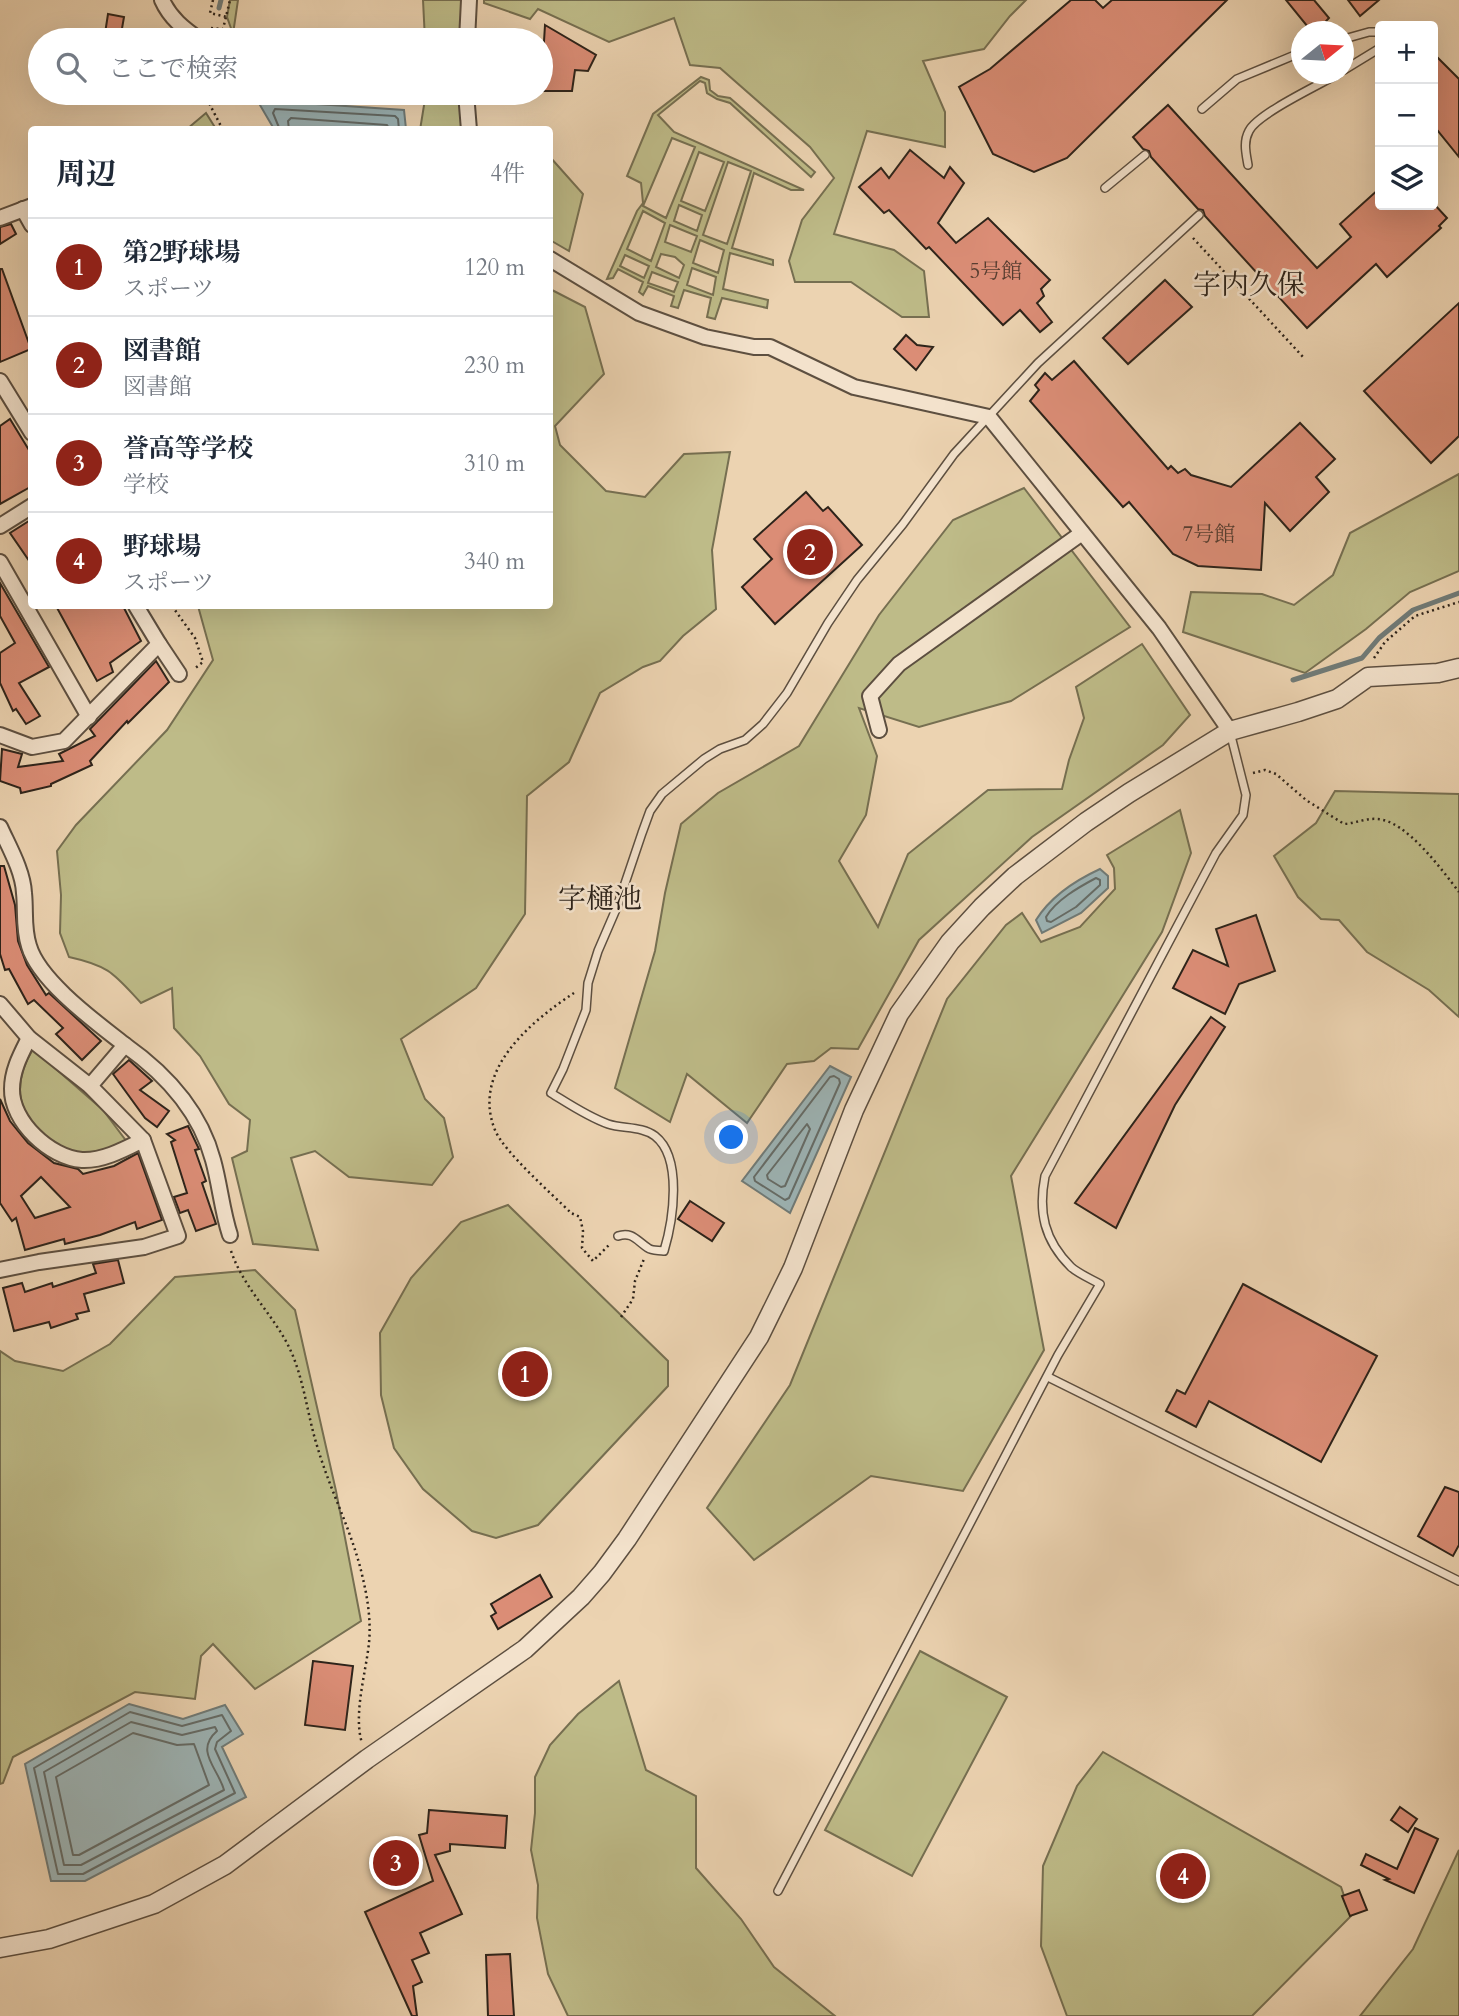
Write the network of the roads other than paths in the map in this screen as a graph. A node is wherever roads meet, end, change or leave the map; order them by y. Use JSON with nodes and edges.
{"nodes":[{"id":1,"x":162,"y":0,"type":"edge"},
{"id":2,"x":469,"y":0,"type":"edge"},
{"id":3,"x":185,"y":28,"type":"edge"},
{"id":4,"x":468,"y":28,"type":"edge"},
{"id":5,"x":1375,"y":33,"type":"edge"},
{"id":6,"x":1354,"y":36,"type":"edge"},
{"id":7,"x":1375,"y":51,"type":"edge"},
{"id":8,"x":1291,"y":56,"type":"edge"},
{"id":9,"x":1354,"y":64,"type":"edge"},
{"id":10,"x":1320,"y":84,"type":"edge"},
{"id":11,"x":467,"y":105,"type":"edge"},
{"id":12,"x":1202,"y":108,"type":"dead end"},
{"id":13,"x":469,"y":126,"type":"edge"},
{"id":14,"x":1145,"y":155,"type":"dead end"},
{"id":15,"x":1248,"y":164,"type":"dead end"},
{"id":16,"x":1105,"y":188,"type":"dead end"},
{"id":17,"x":27,"y":208,"type":"edge"},
{"id":18,"x":1199,"y":215,"type":"dead end"},
{"id":19,"x":0,"y":218,"type":"edge"},
{"id":20,"x":553,"y":261,"type":"edge"},
{"id":21,"x":0,"y":381,"type":"edge"},
{"id":22,"x":989,"y":416,"type":"junction"},
{"id":23,"x":28,"y":426,"type":"edge"},
{"id":24,"x":28,"y":508,"type":"edge"},
{"id":25,"x":0,"y":526,"type":"edge"},
{"id":26,"x":1082,"y":533,"type":"junction"},
{"id":27,"x":0,"y":562,"type":"edge"},
{"id":28,"x":138,"y":609,"type":"edge"},
{"id":29,"x":159,"y":644,"type":"junction"},
{"id":30,"x":1459,"y":668,"type":"edge"},
{"id":31,"x":178,"y":674,"type":"road end"},
{"id":32,"x":89,"y":717,"type":"junction"},
{"id":33,"x":879,"y":730,"type":"dead end"},
{"id":34,"x":1230,"y":731,"type":"junction"},
{"id":35,"x":0,"y":735,"type":"edge"},
{"id":36,"x":0,"y":827,"type":"edge"},
{"id":37,"x":0,"y":1004,"type":"edge"},
{"id":38,"x":29,"y":1038,"type":"junction"},
{"id":39,"x":125,"y":1045,"type":"junction"},
{"id":40,"x":90,"y":1086,"type":"junction"},
{"id":41,"x":143,"y":1140,"type":"junction"},
{"id":42,"x":230,"y":1236,"type":"road end"},
{"id":43,"x":618,"y":1236,"type":"road end"},
{"id":44,"x":2,"y":1265,"type":"edge"},
{"id":45,"x":1048,"y":1377,"type":"junction"},
{"id":46,"x":1459,"y":1581,"type":"edge"},
{"id":47,"x":778,"y":1891,"type":"dead end"},
{"id":48,"x":0,"y":1948,"type":"edge"}],
"edges":[{"from":1,"to":3,"type":"street"},
{"from":2,"to":4,"type":"street"},
{"from":5,"to":6,"type":"lane"},
{"from":7,"to":9,"type":"lane"},
{"from":8,"to":12,"type":"lane"},
{"from":10,"to":15,"type":"lane"},
{"from":11,"to":13,"type":"street"},
{"from":14,"to":16,"type":"lane"},
{"from":17,"to":19,"type":"street"},
{"from":18,"to":22,"type":"lane"},
{"from":20,"to":22,"type":"street"},
{"from":21,"to":23,"type":"street"},
{"from":22,"to":26,"type":"street"},
{"from":22,"to":43,"type":"lane"},
{"from":24,"to":25,"type":"street"},
{"from":26,"to":33,"type":"street"},
{"from":26,"to":34,"type":"street"},
{"from":27,"to":32,"type":"street"},
{"from":28,"to":29,"type":"street"},
{"from":29,"to":31,"type":"street"},
{"from":29,"to":32,"type":"street"},
{"from":30,"to":34,"type":"street"},
{"from":32,"to":35,"type":"street"},
{"from":34,"to":45,"type":"lane"},
{"from":34,"to":48,"type":"street"},
{"from":36,"to":39,"type":"street"},
{"from":37,"to":38,"type":"street"},
{"from":38,"to":40,"type":"street"},
{"from":38,"to":41,"type":"street"},
{"from":39,"to":40,"type":"street"},
{"from":39,"to":42,"type":"street"},
{"from":40,"to":41,"type":"street"},
{"from":41,"to":44,"type":"street"},
{"from":45,"to":46,"type":"lane"},
{"from":45,"to":47,"type":"lane"}]}
